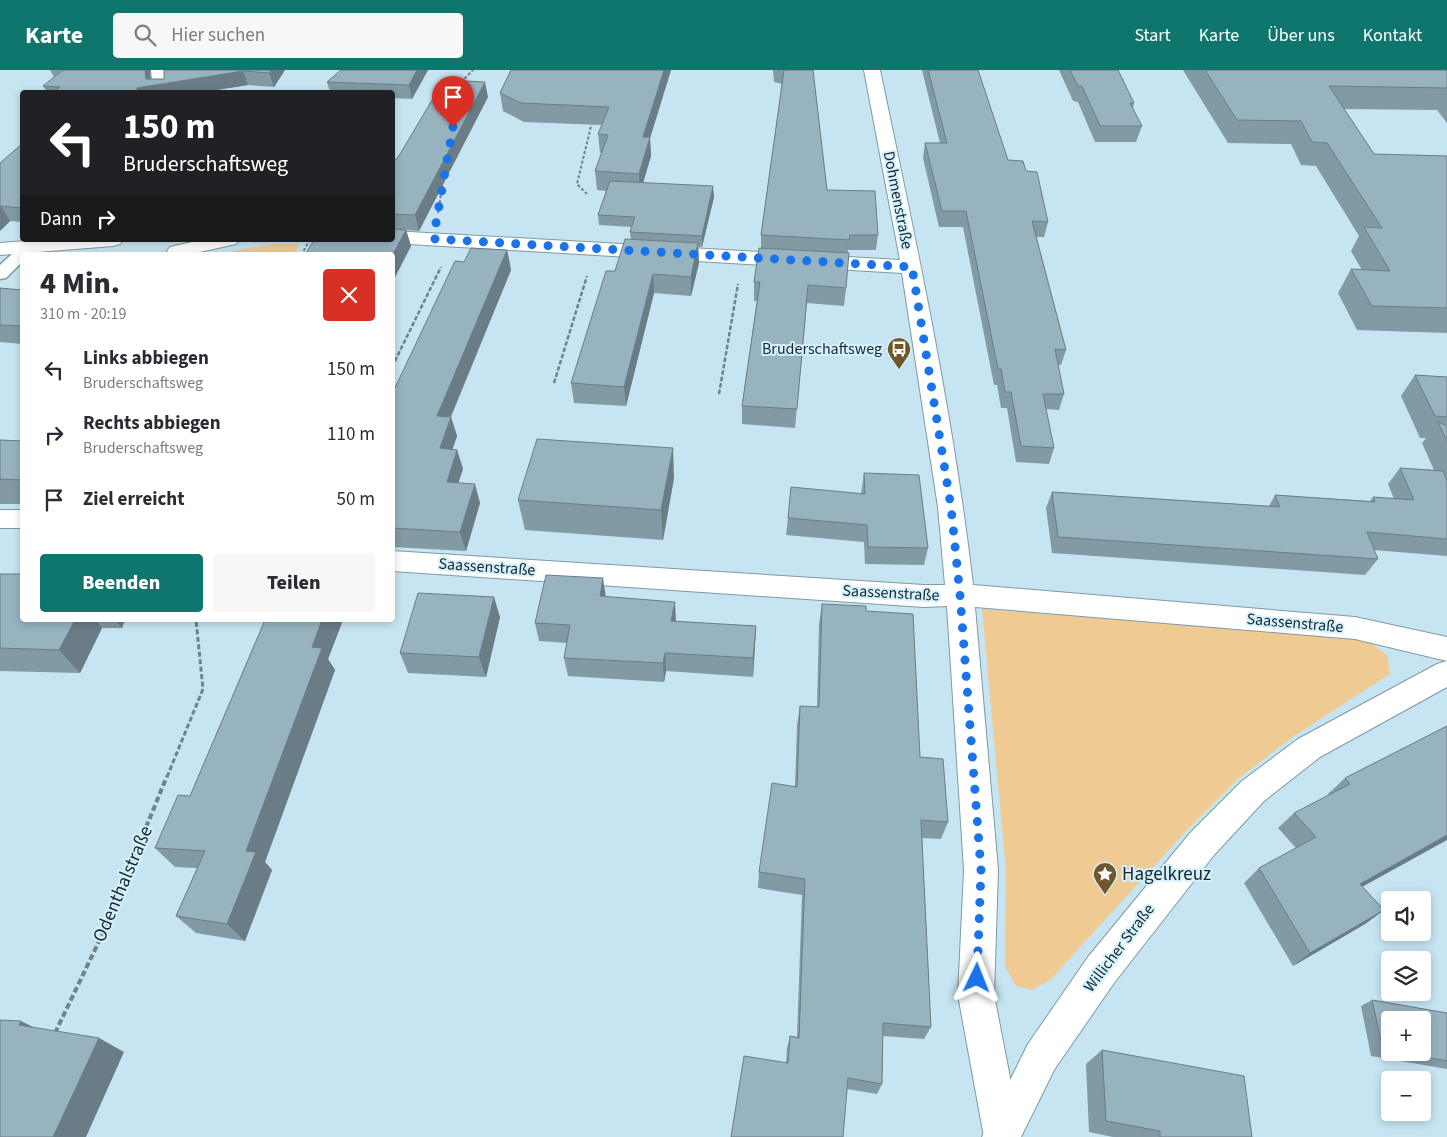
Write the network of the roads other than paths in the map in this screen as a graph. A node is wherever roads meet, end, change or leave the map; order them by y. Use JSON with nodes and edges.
{"nodes":[{"id":1,"x":159,"y":70,"type":"edge"},
{"id":2,"x":872,"y":70,"type":"edge"},
{"id":3,"x":161,"y":90,"type":"edge"},
{"id":4,"x":395,"y":237,"type":"edge"},
{"id":5,"x":89,"y":242,"type":"edge"},
{"id":6,"x":217,"y":242,"type":"edge"},
{"id":7,"x":29,"y":247,"type":"junction"},
{"id":8,"x":0,"y":249,"type":"edge"},
{"id":9,"x":176,"y":249,"type":"edge"},
{"id":10,"x":24,"y":252,"type":"edge"},
{"id":11,"x":20,"y":255,"type":"edge"},
{"id":12,"x":912,"y":267,"type":"junction"},
{"id":13,"x":0,"y":274,"type":"edge"},
{"id":14,"x":0,"y":519,"type":"edge"},
{"id":15,"x":20,"y":519,"type":"edge"},
{"id":16,"x":395,"y":561,"type":"edge"},
{"id":17,"x":960,"y":595,"type":"junction"},
{"id":18,"x":1447,"y":649,"type":"edge"},
{"id":19,"x":1447,"y":674,"type":"edge"},
{"id":20,"x":1001,"y":1135,"type":"edge"}],
"edges":[{"from":1,"to":3,"type":"street"},
{"from":2,"to":12,"type":"street","name":"Dohmenstraße"},
{"from":4,"to":12,"type":"street"},
{"from":5,"to":7,"type":"street"},
{"from":6,"to":9,"type":"street"},
{"from":7,"to":8,"type":"street"},
{"from":7,"to":10,"type":"lane"},
{"from":11,"to":13,"type":"lane"},
{"from":12,"to":17,"type":"street","name":"Dohmenstraße"},
{"from":14,"to":15,"type":"street"},
{"from":16,"to":17,"type":"street","name":"Saassenstraße"},
{"from":17,"to":18,"type":"street","name":"Saassenstraße"},
{"from":17,"to":20,"type":"street","name":"Dohmenstraße"},
{"from":19,"to":20,"type":"street","name":"Willicher Straße"}]}
